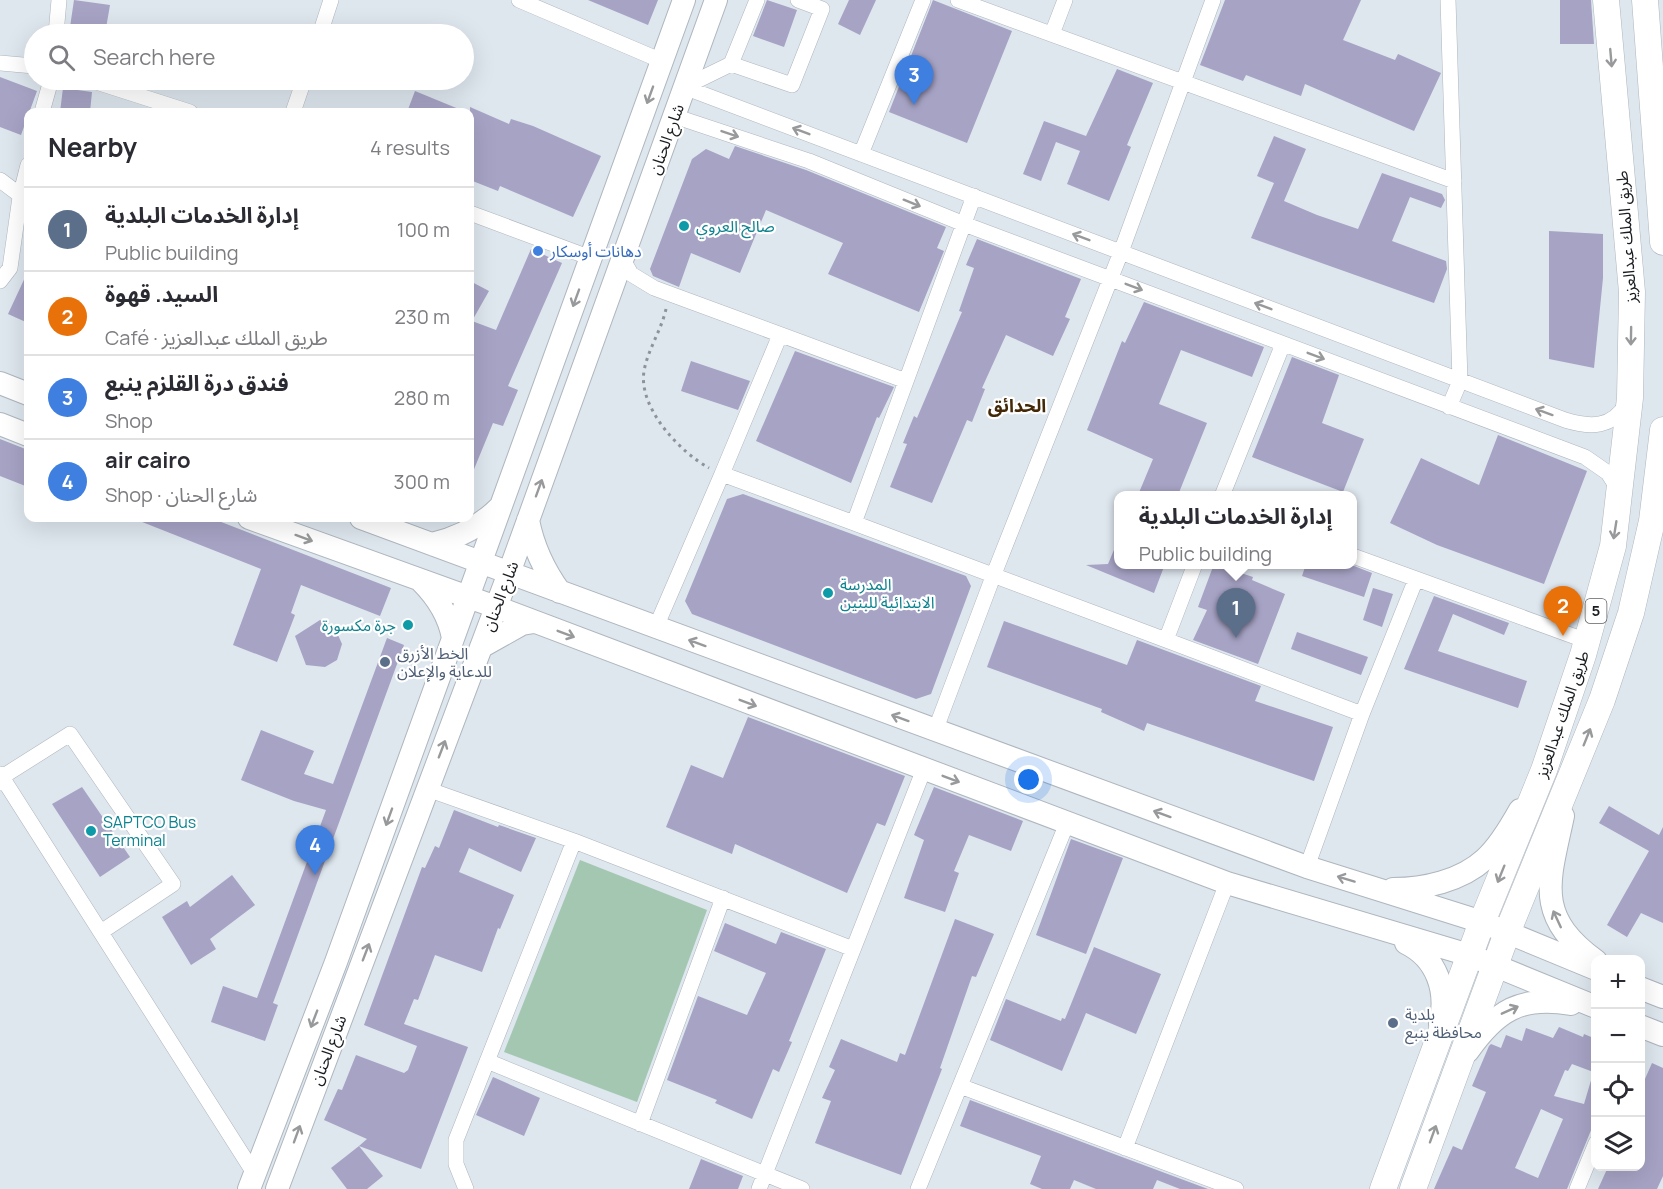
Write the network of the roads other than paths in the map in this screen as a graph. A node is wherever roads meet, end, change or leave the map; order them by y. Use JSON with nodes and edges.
{"nodes":[{"id":1,"x":59,"y":0,"type":"edge"},
{"id":2,"x":331,"y":0,"type":"edge"},
{"id":3,"x":522,"y":0,"type":"edge"},
{"id":4,"x":684,"y":0,"type":"edge"},
{"id":5,"x":716,"y":0,"type":"edge"},
{"id":6,"x":757,"y":0,"type":"edge"},
{"id":7,"x":798,"y":0,"type":"edge"},
{"id":8,"x":923,"y":0,"type":"edge"},
{"id":9,"x":958,"y":0,"type":"edge"},
{"id":10,"x":1065,"y":0,"type":"edge"},
{"id":11,"x":1213,"y":0,"type":"edge"},
{"id":12,"x":1449,"y":0,"type":"edge"},
{"id":13,"x":1606,"y":0,"type":"edge"},
{"id":14,"x":1645,"y":0,"type":"edge"},
{"id":15,"x":57,"y":24,"type":"edge"},
{"id":16,"x":323,"y":24,"type":"edge"},
{"id":17,"x":1052,"y":34,"type":"junction"},
{"id":18,"x":662,"y":61,"type":"junction"},
{"id":19,"x":0,"y":63,"type":"edge"},
{"id":20,"x":731,"y":64,"type":"junction"},
{"id":21,"x":24,"y":65,"type":"edge"},
{"id":22,"x":1183,"y":82,"type":"junction"},
{"id":23,"x":684,"y":87,"type":"junction"},
{"id":24,"x":48,"y":90,"type":"edge"},
{"id":25,"x":121,"y":90,"type":"edge"},
{"id":26,"x":301,"y":90,"type":"edge"},
{"id":27,"x":43,"y":108,"type":"edge"},
{"id":28,"x":178,"y":108,"type":"edge"},
{"id":29,"x":294,"y":108,"type":"edge"},
{"id":30,"x":674,"y":116,"type":"junction"},
{"id":31,"x":831,"y":142,"type":"junction"},
{"id":32,"x":861,"y":154,"type":"junction"},
{"id":33,"x":809,"y":161,"type":"junction"},
{"id":34,"x":0,"y":180,"type":"edge"},
{"id":35,"x":1454,"y":181,"type":"junction"},
{"id":36,"x":974,"y":196,"type":"junction"},
{"id":37,"x":24,"y":199,"type":"edge"},
{"id":38,"x":474,"y":214,"type":"edge"},
{"id":39,"x":964,"y":224,"type":"junction"},
{"id":40,"x":1663,"y":242,"type":"edge"},
{"id":41,"x":1121,"y":252,"type":"junction"},
{"id":42,"x":591,"y":258,"type":"junction"},
{"id":43,"x":622,"y":258,"type":"junction"},
{"id":44,"x":1111,"y":279,"type":"junction"},
{"id":45,"x":0,"y":281,"type":"edge"},
{"id":46,"x":780,"y":335,"type":"junction"},
{"id":47,"x":1283,"y":344,"type":"junction"},
{"id":48,"x":906,"y":381,"type":"junction"},
{"id":49,"x":1460,"y":381,"type":"junction"},
{"id":50,"x":0,"y":383,"type":"edge"},
{"id":51,"x":24,"y":392,"type":"edge"},
{"id":52,"x":1630,"y":398,"type":"junction"},
{"id":53,"x":1449,"y":407,"type":"junction"},
{"id":54,"x":1565,"y":420,"type":"junction"},
{"id":55,"x":0,"y":424,"type":"edge"},
{"id":56,"x":1663,"y":430,"type":"edge"},
{"id":57,"x":24,"y":433,"type":"edge"},
{"id":58,"x":1557,"y":446,"type":"junction"},
{"id":59,"x":722,"y":474,"type":"junction"},
{"id":60,"x":1224,"y":491,"type":"edge"},
{"id":61,"x":1620,"y":495,"type":"junction"},
{"id":62,"x":501,"y":506,"type":"junction"},
{"id":63,"x":528,"y":520,"type":"junction"},
{"id":64,"x":260,"y":522,"type":"edge"},
{"id":65,"x":372,"y":522,"type":"edge"},
{"id":66,"x":854,"y":522,"type":"junction"},
{"id":67,"x":432,"y":544,"type":"junction"},
{"id":68,"x":1357,"y":557,"type":"edge"},
{"id":69,"x":481,"y":562,"type":"junction"},
{"id":70,"x":1193,"y":569,"type":"edge"},
{"id":71,"x":509,"y":573,"type":"junction"},
{"id":72,"x":994,"y":574,"type":"junction"},
{"id":73,"x":1416,"y":579,"type":"junction"},
{"id":74,"x":420,"y":580,"type":"junction"},
{"id":75,"x":560,"y":592,"type":"junction"},
{"id":76,"x":468,"y":597,"type":"junction"},
{"id":77,"x":495,"y":607,"type":"junction"},
{"id":78,"x":534,"y":622,"type":"junction"},
{"id":79,"x":656,"y":627,"type":"junction"},
{"id":80,"x":453,"y":638,"type":"junction"},
{"id":81,"x":1166,"y":640,"type":"junction"},
{"id":82,"x":1587,"y":641,"type":"junction"},
{"id":83,"x":481,"y":647,"type":"junction"},
{"id":84,"x":1362,"y":714,"type":"junction"},
{"id":85,"x":935,"y":731,"type":"junction"},
{"id":86,"x":924,"y":769,"type":"junction"},
{"id":87,"x":1544,"y":770,"type":"junction"},
{"id":88,"x":1,"y":778,"type":"edge"},
{"id":89,"x":1570,"y":780,"type":"junction"},
{"id":90,"x":427,"y":789,"type":"junction"},
{"id":91,"x":1067,"y":823,"type":"junction"},
{"id":92,"x":574,"y":841,"type":"junction"},
{"id":93,"x":1308,"y":867,"type":"junction"},
{"id":94,"x":1227,"y":883,"type":"junction"},
{"id":95,"x":1377,"y":889,"type":"junction"},
{"id":96,"x":723,"y":898,"type":"junction"},
{"id":97,"x":1482,"y":922,"type":"junction"},
{"id":98,"x":1383,"y":931,"type":"junction"},
{"id":99,"x":101,"y":932,"type":"junction"},
{"id":100,"x":1508,"y":933,"type":"junction"},
{"id":101,"x":853,"y":949,"type":"junction"},
{"id":102,"x":1469,"y":955,"type":"junction"},
{"id":103,"x":1591,"y":956,"type":"edge"},
{"id":104,"x":1495,"y":964,"type":"junction"},
{"id":105,"x":1591,"y":967,"type":"edge"},
{"id":106,"x":1645,"y":990,"type":"edge"},
{"id":107,"x":1663,"y":997,"type":"edge"},
{"id":108,"x":1591,"y":1006,"type":"edge"},
{"id":109,"x":1591,"y":1007,"type":"edge"},
{"id":110,"x":1645,"y":1028,"type":"edge"},
{"id":111,"x":1663,"y":1035,"type":"edge"},
{"id":112,"x":487,"y":1061,"type":"junction"},
{"id":113,"x":1429,"y":1064,"type":"junction"},
{"id":114,"x":1457,"y":1068,"type":"junction"},
{"id":115,"x":960,"y":1086,"type":"junction"},
{"id":116,"x":640,"y":1124,"type":"junction"},
{"id":117,"x":1125,"y":1148,"type":"junction"},
{"id":118,"x":1591,"y":1155,"type":"edge"},
{"id":119,"x":764,"y":1174,"type":"junction"},
{"id":120,"x":251,"y":1181,"type":"edge"},
{"id":121,"x":277,"y":1189,"type":"edge"},
{"id":122,"x":466,"y":1189,"type":"edge"},
{"id":123,"x":759,"y":1189,"type":"edge"},
{"id":124,"x":802,"y":1189,"type":"edge"},
{"id":125,"x":918,"y":1189,"type":"edge"},
{"id":126,"x":1236,"y":1189,"type":"edge"},
{"id":127,"x":1383,"y":1189,"type":"edge"},
{"id":128,"x":1413,"y":1189,"type":"edge"},
{"id":129,"x":1577,"y":1189,"type":"edge"}],
"edges":[{"from":1,"to":15,"type":"street"},
{"from":2,"to":16,"type":"street"},
{"from":3,"to":18,"type":"street"},
{"from":4,"to":18,"type":"main road","name":"شارع الحنان"},
{"from":5,"to":23,"type":"main road","name":"شارع الحنان"},
{"from":6,"to":20,"type":"street"},
{"from":7,"to":20,"type":"street"},
{"from":8,"to":32,"type":"street"},
{"from":9,"to":17,"type":"street"},
{"from":10,"to":17,"type":"street"},
{"from":11,"to":22,"type":"street"},
{"from":12,"to":35,"type":"street"},
{"from":13,"to":52,"type":"highway","name":"طريق الملك عبدالعزيز","number":"5","one_way":true},
{"from":14,"to":40,"type":"highway"},
{"from":17,"to":22,"type":"street"},
{"from":18,"to":42,"type":"main road","name":"شارع الحنان","one_way":true},
{"from":19,"to":21,"type":"street"},
{"from":20,"to":23,"type":"street"},
{"from":22,"to":35,"type":"street"},
{"from":22,"to":41,"type":"street"},
{"from":23,"to":30,"type":"main road","name":"شارع الحنان"},
{"from":31,"to":23,"type":"street","one_way":true},
{"from":24,"to":27,"type":"street"},
{"from":25,"to":28,"type":"street"},
{"from":26,"to":29,"type":"street"},
{"from":30,"to":33,"type":"street","one_way":true},
{"from":30,"to":43,"type":"main road","name":"شارع الحنان"},
{"from":31,"to":32,"type":"street"},
{"from":31,"to":33,"type":"street"},
{"from":32,"to":36,"type":"street"},
{"from":33,"to":39,"type":"street","one_way":true},
{"from":34,"to":37,"type":"street"},
{"from":35,"to":49,"type":"street"},
{"from":36,"to":39,"type":"street"},
{"from":41,"to":36,"type":"street","one_way":true},
{"from":37,"to":45,"type":"street"},
{"from":38,"to":42,"type":"street"},
{"from":39,"to":44,"type":"street"},
{"from":39,"to":48,"type":"street"},
{"from":41,"to":44,"type":"street"},
{"from":49,"to":41,"type":"street","one_way":true},
{"from":42,"to":62,"type":"main road","name":"شارع الحنان","one_way":true},
{"from":43,"to":46,"type":"street"},
{"from":63,"to":43,"type":"main road","name":"شارع الحنان","one_way":true},
{"from":44,"to":47,"type":"street","one_way":true},
{"from":44,"to":72,"type":"street"},
{"from":46,"to":48,"type":"street"},
{"from":46,"to":59,"type":"street"},
{"from":47,"to":53,"type":"street","one_way":true},
{"from":47,"to":60,"type":"street"},
{"from":48,"to":66,"type":"street"},
{"from":49,"to":53,"type":"street"},
{"from":54,"to":49,"type":"street","one_way":true},
{"from":50,"to":51,"type":"main road"},
{"from":52,"to":54,"type":"street"},
{"from":52,"to":61,"type":"highway","name":"طريق الملك عبدالعزيز","number":"5"},
{"from":53,"to":58,"type":"street"},
{"from":54,"to":58,"type":"street"},
{"from":55,"to":57,"type":"main road"},
{"from":89,"to":56,"type":"highway","name":"طريق الملك عبدالعزيز","number":"5","one_way":true},
{"from":58,"to":61,"type":"street"},
{"from":59,"to":66,"type":"street"},
{"from":59,"to":79,"type":"street"},
{"from":61,"to":82,"type":"highway","name":"طريق الملك عبدالعزيز","number":"5","one_way":true},
{"from":62,"to":67,"type":"main road"},
{"from":62,"to":69,"type":"main road","name":"شارع الحنان"},
{"from":63,"to":71,"type":"main road","name":"شارع الحنان"},
{"from":63,"to":75,"type":"main road"},
{"from":64,"to":74,"type":"main road","one_way":true},
{"from":65,"to":67,"type":"main road"},
{"from":66,"to":72,"type":"street"},
{"from":67,"to":69,"type":"main road"},
{"from":68,"to":73,"type":"street"},
{"from":69,"to":71,"type":"main road"},
{"from":69,"to":76,"type":"main road","name":"شارع الحنان"},
{"from":70,"to":81,"type":"street"},
{"from":71,"to":75,"type":"main road"},
{"from":71,"to":77,"type":"main road","name":"شارع الحنان"},
{"from":72,"to":81,"type":"street"},
{"from":72,"to":85,"type":"street"},
{"from":73,"to":82,"type":"street"},
{"from":73,"to":84,"type":"street"},
{"from":74,"to":76,"type":"main road"},
{"from":74,"to":80,"type":"main road"},
{"from":75,"to":79,"type":"main road"},
{"from":76,"to":77,"type":"main road"},
{"from":76,"to":80,"type":"main road","name":"شارع الحنان"},
{"from":77,"to":78,"type":"main road"},
{"from":77,"to":83,"type":"main road","name":"شارع الحنان"},
{"from":78,"to":83,"type":"main road"},
{"from":78,"to":86,"type":"main road","one_way":true},
{"from":85,"to":79,"type":"main road","one_way":true},
{"from":80,"to":120,"type":"main road","name":"شارع الحنان","one_way":true},
{"from":81,"to":84,"type":"street"},
{"from":82,"to":87,"type":"highway","name":"طريق الملك عبدالعزيز","number":"5"},
{"from":90,"to":83,"type":"main road","name":"شارع الحنان","one_way":true},
{"from":84,"to":93,"type":"street"},
{"from":93,"to":85,"type":"main road","one_way":true},
{"from":86,"to":91,"type":"main road","one_way":true},
{"from":86,"to":101,"type":"street"},
{"from":87,"to":95,"type":"main road"},
{"from":87,"to":97,"type":"highway","name":"طريق الملك عبدالعزيز","number":"5","one_way":true},
{"from":88,"to":99,"type":"street"},
{"from":88,"to":99,"type":"street"},
{"from":89,"to":100,"type":"highway","name":"طريق الملك عبدالعزيز","number":"5"},
{"from":103,"to":89,"type":"main road","one_way":true},
{"from":90,"to":92,"type":"street"},
{"from":121,"to":90,"type":"main road","name":"شارع الحنان","one_way":true},
{"from":91,"to":94,"type":"main road"},
{"from":91,"to":115,"type":"street"},
{"from":92,"to":96,"type":"street"},
{"from":92,"to":112,"type":"street"},
{"from":95,"to":93,"type":"main road","one_way":true},
{"from":94,"to":98,"type":"main road"},
{"from":94,"to":117,"type":"street"},
{"from":95,"to":97,"type":"main road"},
{"from":96,"to":101,"type":"street"},
{"from":96,"to":116,"type":"street"},
{"from":97,"to":100,"type":"main road"},
{"from":97,"to":102,"type":"highway","name":"طريق الملك عبدالعزيز","number":"5"},
{"from":98,"to":102,"type":"main road"},
{"from":98,"to":113,"type":"main road"},
{"from":99,"to":120,"type":"street"},
{"from":100,"to":104,"type":"highway","name":"طريق الملك عبدالعزيز","number":"5"},
{"from":100,"to":105,"type":"main road"},
{"from":101,"to":119,"type":"street"},
{"from":102,"to":104,"type":"main road"},
{"from":102,"to":113,"type":"highway","name":"طريق الملك عبدالعزيز","number":"5"},
{"from":104,"to":108,"type":"main road"},
{"from":104,"to":114,"type":"highway","name":"طريق الملك عبدالعزيز","number":"5"},
{"from":106,"to":107,"type":"main road"},
{"from":114,"to":109,"type":"main road","one_way":true},
{"from":110,"to":111,"type":"main road"},
{"from":112,"to":116,"type":"street"},
{"from":112,"to":122,"type":"street"},
{"from":113,"to":127,"type":"highway","name":"طريق الملك عبدالعزيز","number":"5"},
{"from":128,"to":114,"type":"highway","name":"طريق الملك عبدالعزيز","number":"5","one_way":true},
{"from":115,"to":117,"type":"street"},
{"from":115,"to":125,"type":"street"},
{"from":116,"to":119,"type":"street"},
{"from":117,"to":126,"type":"street"},
{"from":118,"to":129,"type":"street"},
{"from":119,"to":123,"type":"street"},
{"from":119,"to":124,"type":"street"}]}
